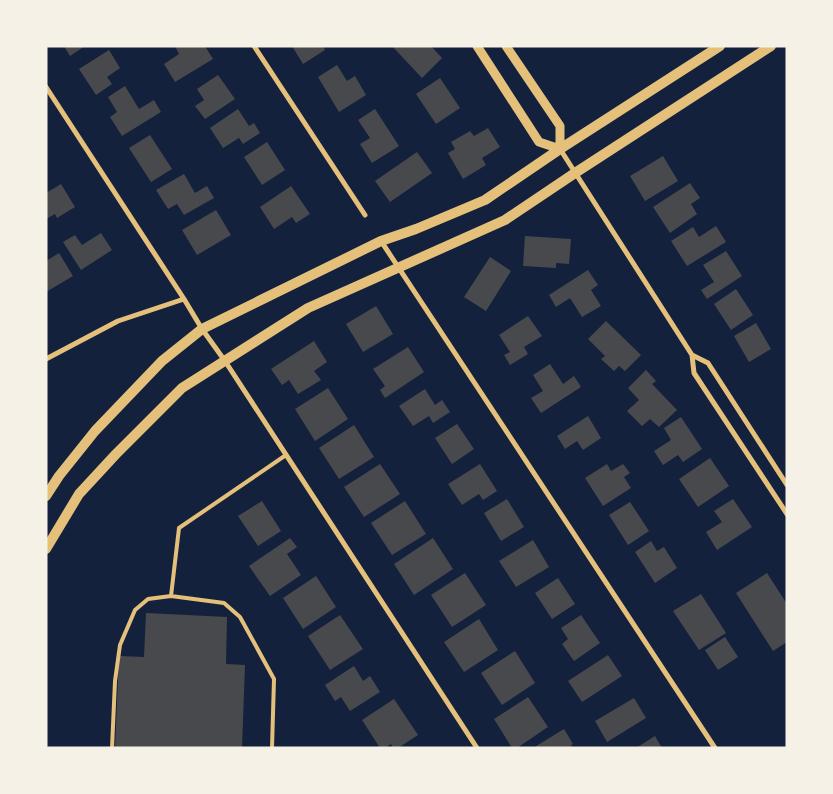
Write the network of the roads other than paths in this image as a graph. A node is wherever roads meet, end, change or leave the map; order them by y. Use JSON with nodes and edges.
{"nodes":[{"id":1,"x":254,"y":46,"type":"edge"},
{"id":2,"x":477,"y":46,"type":"edge"},
{"id":3,"x":506,"y":46,"type":"edge"},
{"id":4,"x":720,"y":46,"type":"edge"},
{"id":5,"x":771,"y":46,"type":"edge"},
{"id":6,"x":46,"y":87,"type":"edge"},
{"id":7,"x":560,"y":149,"type":"junction"},
{"id":8,"x":575,"y":173,"type":"junction"},
{"id":9,"x":364,"y":215,"type":"dead end"},
{"id":10,"x":381,"y":241,"type":"junction"},
{"id":11,"x":398,"y":267,"type":"junction"},
{"id":12,"x":184,"y":299,"type":"junction"},
{"id":13,"x":202,"y":329,"type":"junction"},
{"id":14,"x":692,"y":355,"type":"junction"},
{"id":15,"x":46,"y":359,"type":"edge"},
{"id":16,"x":225,"y":361,"type":"junction"},
{"id":17,"x":286,"y":455,"type":"junction"},
{"id":18,"x":787,"y":485,"type":"edge"},
{"id":19,"x":46,"y":496,"type":"edge"},
{"id":20,"x":787,"y":514,"type":"edge"},
{"id":21,"x":46,"y":549,"type":"edge"},
{"id":22,"x":171,"y":596,"type":"junction"},
{"id":23,"x":112,"y":748,"type":"edge"},
{"id":24,"x":272,"y":748,"type":"edge"},
{"id":25,"x":478,"y":748,"type":"edge"},
{"id":26,"x":715,"y":748,"type":"edge"}],
"edges":[{"from":1,"to":9,"type":"street"},
{"from":2,"to":7,"type":"street"},
{"from":3,"to":7,"type":"street"},
{"from":4,"to":7,"type":"main road"},
{"from":5,"to":8,"type":"main road"},
{"from":6,"to":12,"type":"street"},
{"from":7,"to":8,"type":"street"},
{"from":7,"to":10,"type":"main road"},
{"from":8,"to":11,"type":"main road"},
{"from":8,"to":14,"type":"street"},
{"from":10,"to":11,"type":"street"},
{"from":10,"to":13,"type":"main road"},
{"from":11,"to":16,"type":"main road"},
{"from":11,"to":26,"type":"street"},
{"from":12,"to":13,"type":"street"},
{"from":12,"to":15,"type":"street"},
{"from":13,"to":16,"type":"street"},
{"from":13,"to":19,"type":"main road"},
{"from":14,"to":18,"type":"street"},
{"from":14,"to":20,"type":"street"},
{"from":16,"to":17,"type":"street"},
{"from":16,"to":21,"type":"main road"},
{"from":17,"to":22,"type":"lane"},
{"from":17,"to":25,"type":"street"},
{"from":22,"to":23,"type":"lane"},
{"from":22,"to":24,"type":"lane"}]}
